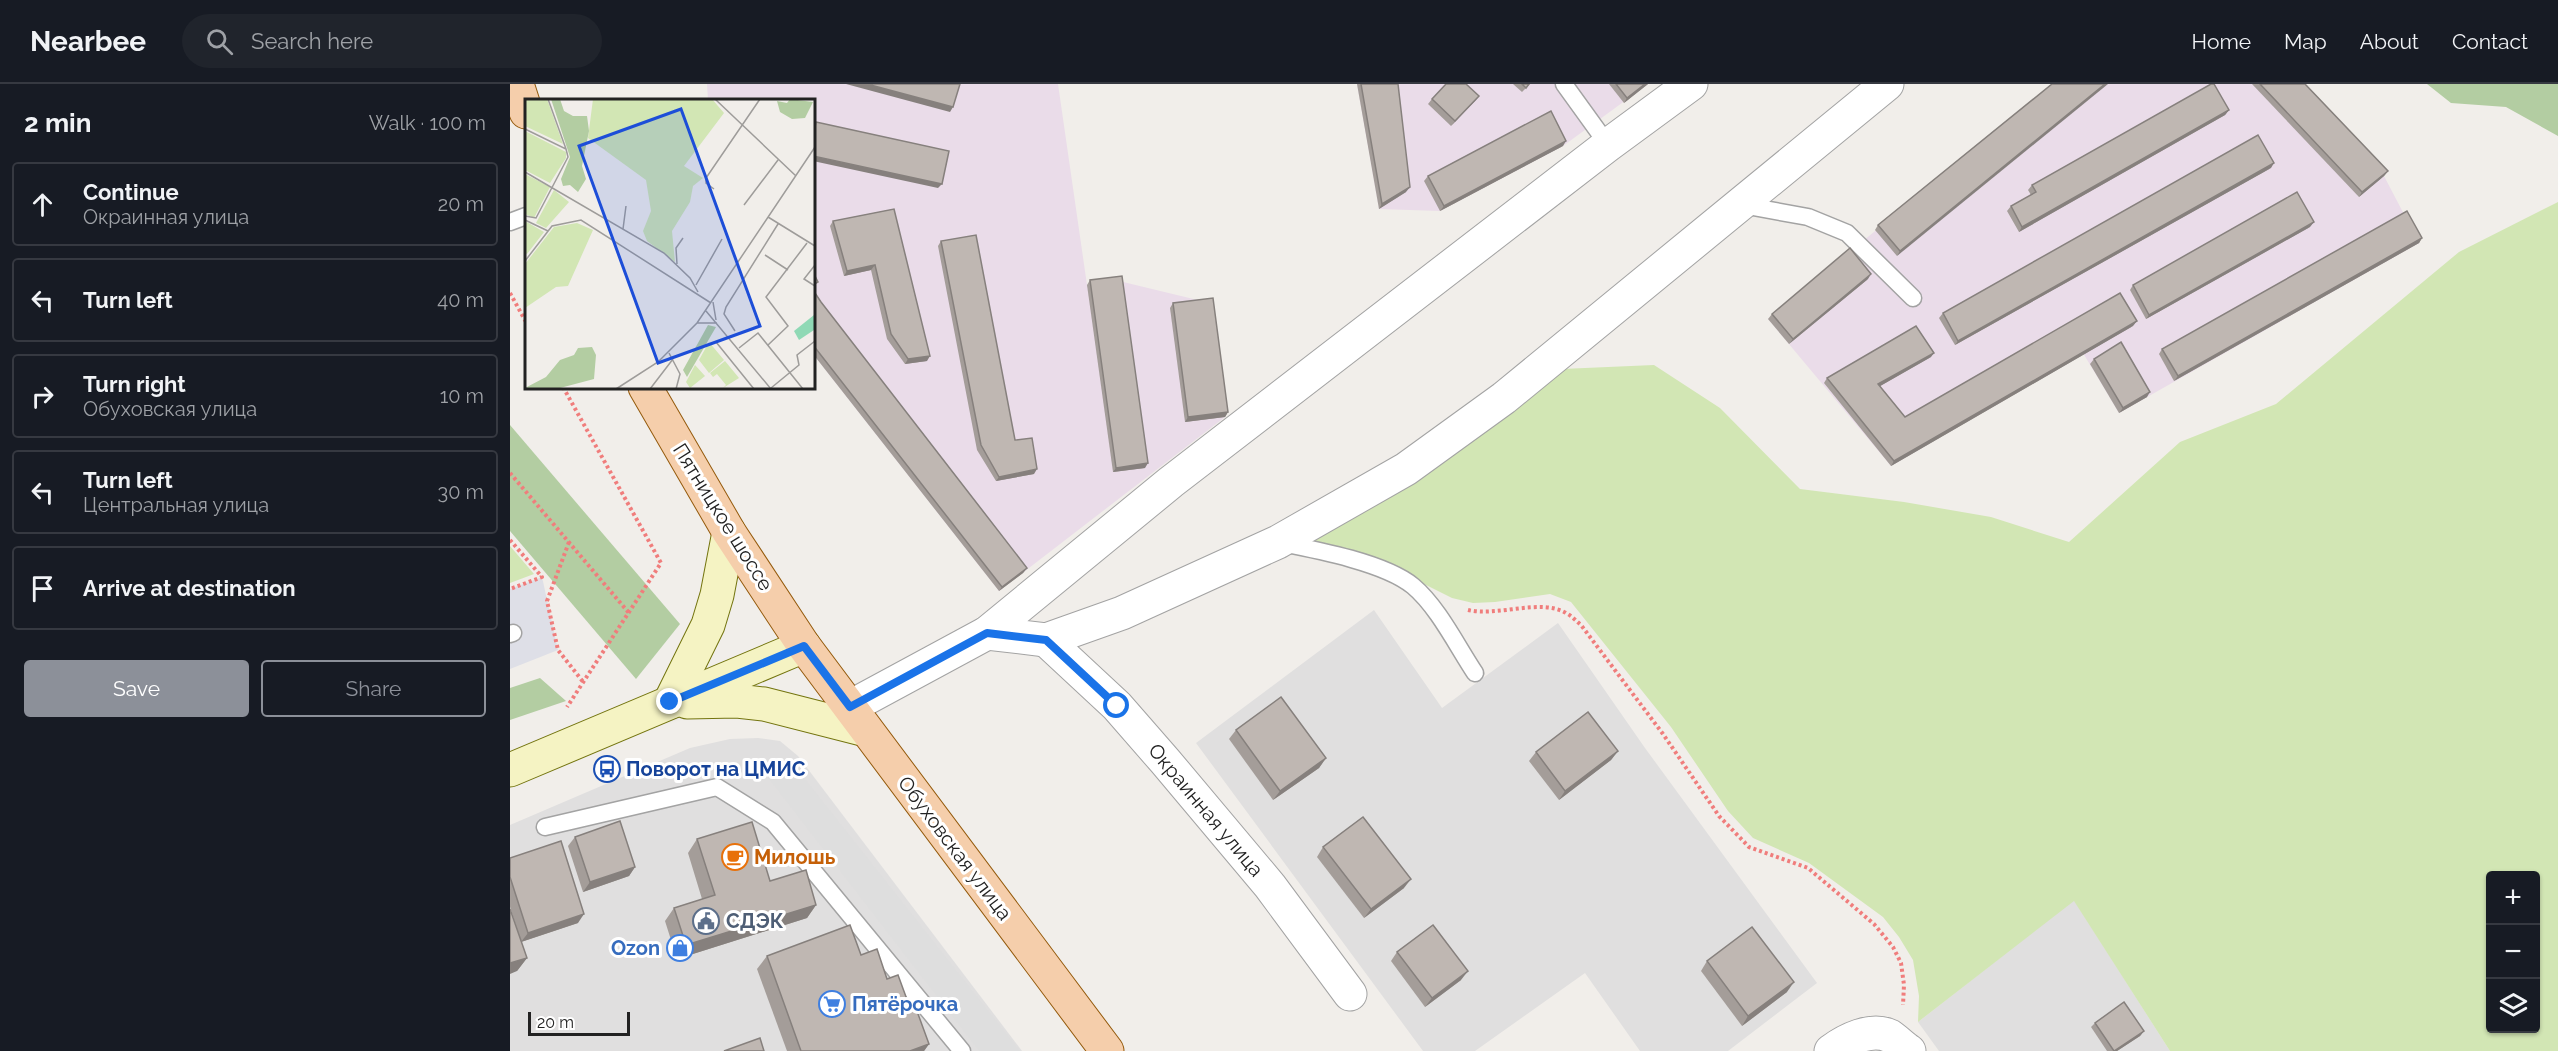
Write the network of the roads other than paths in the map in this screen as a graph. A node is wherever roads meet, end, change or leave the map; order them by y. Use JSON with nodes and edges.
{"nodes":[{"id":1,"x":517,"y":84,"type":"edge"},
{"id":2,"x":1564,"y":84,"type":"edge"},
{"id":3,"x":1691,"y":84,"type":"edge"},
{"id":4,"x":1887,"y":84,"type":"edge"},
{"id":5,"x":525,"y":109,"type":"edge"},
{"id":6,"x":1608,"y":145,"type":"junction"},
{"id":7,"x":1738,"y":204,"type":"junction"},
{"id":8,"x":525,"y":216,"type":"edge"},
{"id":9,"x":510,"y":222,"type":"edge"},
{"id":10,"x":1913,"y":298,"type":"dead end"},
{"id":11,"x":646,"y":388,"type":"edge"},
{"id":12,"x":729,"y":532,"type":"junction"},
{"id":13,"x":1278,"y":542,"type":"junction"},
{"id":14,"x":987,"y":633,"type":"junction"},
{"id":15,"x":1046,"y":640,"type":"junction"},
{"id":16,"x":804,"y":646,"type":"junction"},
{"id":17,"x":1475,"y":673,"type":"dead end"},
{"id":18,"x":670,"y":702,"type":"junction"},
{"id":19,"x":858,"y":719,"type":"junction"},
{"id":20,"x":510,"y":770,"type":"edge"},
{"id":21,"x":545,"y":827,"type":"dead end"},
{"id":22,"x":1350,"y":994,"type":"dead end"},
{"id":23,"x":1904,"y":1047,"type":"edge"},
{"id":24,"x":962,"y":1051,"type":"edge"},
{"id":25,"x":1107,"y":1051,"type":"edge"},
{"id":26,"x":1831,"y":1051,"type":"edge"}],
"edges":[{"from":1,"to":5,"type":"main road"},
{"from":2,"to":6,"type":"lane"},
{"from":3,"to":6,"type":"street"},
{"from":4,"to":7,"type":"street"},
{"from":6,"to":14,"type":"street"},
{"from":7,"to":10,"type":"lane"},
{"from":7,"to":13,"type":"street"},
{"from":8,"to":9,"type":"lane"},
{"from":11,"to":12,"type":"main road","name":"Пятницкое шоссе"},
{"from":12,"to":16,"type":"main road","name":"Пятницкое шоссе"},
{"from":12,"to":18,"type":"street"},
{"from":13,"to":15,"type":"street"},
{"from":13,"to":17,"type":"lane"},
{"from":14,"to":15,"type":"street"},
{"from":14,"to":19,"type":"street"},
{"from":15,"to":22,"type":"street","name":"Окраинная улица"},
{"from":16,"to":18,"type":"street"},
{"from":16,"to":19,"type":"main road","name":"Обуховская улица"},
{"from":18,"to":19,"type":"street"},
{"from":18,"to":20,"type":"street"},
{"from":19,"to":25,"type":"main road","name":"Обуховская улица"},
{"from":21,"to":24,"type":"lane"},
{"from":23,"to":26,"type":"street"}]}
